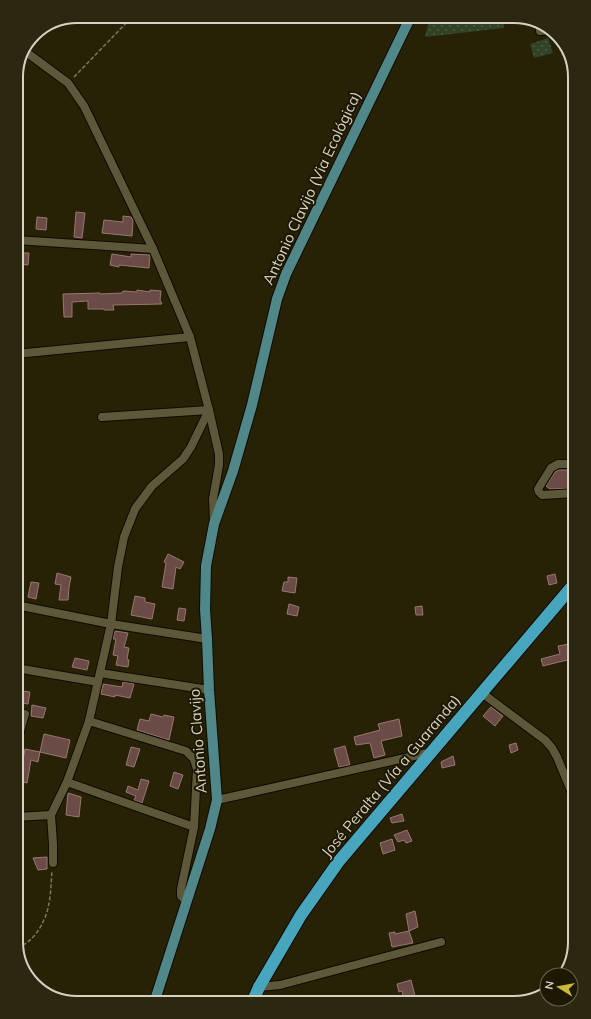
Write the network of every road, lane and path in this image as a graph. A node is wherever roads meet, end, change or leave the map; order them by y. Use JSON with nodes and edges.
{"nodes":[{"id":1,"x":126,"y":23,"type":"edge"},
{"id":2,"x":408,"y":23,"type":"edge"},
{"id":3,"x":29,"y":54,"type":"edge"},
{"id":4,"x":68,"y":83,"type":"junction"},
{"id":5,"x":23,"y":240,"type":"edge"},
{"id":6,"x":153,"y":249,"type":"junction"},
{"id":7,"x":190,"y":337,"type":"junction"},
{"id":8,"x":23,"y":353,"type":"edge"},
{"id":9,"x":209,"y":410,"type":"junction"},
{"id":10,"x":102,"y":417,"type":"dead end"},
{"id":11,"x":568,"y":464,"type":"edge"},
{"id":12,"x":234,"y":471,"type":"joint"},
{"id":13,"x":568,"y":493,"type":"edge"},
{"id":14,"x":214,"y":524,"type":"junction"},
{"id":15,"x":568,"y":591,"type":"edge"},
{"id":16,"x":23,"y":606,"type":"edge"},
{"id":17,"x":111,"y":624,"type":"junction"},
{"id":18,"x":207,"y":639,"type":"junction"},
{"id":19,"x":23,"y":669,"type":"edge"},
{"id":20,"x":100,"y":673,"type":"junction"},
{"id":21,"x":98,"y":682,"type":"junction"},
{"id":22,"x":209,"y":690,"type":"junction"},
{"id":23,"x":482,"y":693,"type":"junction"},
{"id":24,"x":25,"y":714,"type":"dead end"},
{"id":25,"x":23,"y":721,"type":"edge"},
{"id":26,"x":89,"y":721,"type":"junction"},
{"id":27,"x":432,"y":752,"type":"junction"},
{"id":28,"x":67,"y":782,"type":"junction"},
{"id":29,"x":568,"y":784,"type":"edge"},
{"id":30,"x":217,"y":800,"type":"junction"},
{"id":31,"x":51,"y":815,"type":"junction"},
{"id":32,"x":23,"y":817,"type":"edge"},
{"id":33,"x":194,"y":827,"type":"junction"},
{"id":34,"x":53,"y":863,"type":"joint"},
{"id":35,"x":186,"y":901,"type":"junction"},
{"id":36,"x":441,"y":942,"type":"dead end"},
{"id":37,"x":23,"y":945,"type":"edge"},
{"id":38,"x":156,"y":996,"type":"edge"},
{"id":39,"x":258,"y":996,"type":"edge"},
{"id":40,"x":259,"y":996,"type":"edge"}],
"edges":[{"from":1,"to":4,"type":"path"},
{"from":2,"to":12,"type":"main road","name":"Antonio Clavijo (Via Ecológica)"},
{"from":3,"to":4,"type":"street"},
{"from":4,"to":6,"type":"street"},
{"from":5,"to":6,"type":"street"},
{"from":6,"to":7,"type":"street"},
{"from":7,"to":8,"type":"street"},
{"from":7,"to":9,"type":"street"},
{"from":9,"to":10,"type":"street"},
{"from":9,"to":14,"type":"street"},
{"from":9,"to":17,"type":"street"},
{"from":11,"to":13,"type":"street"},
{"from":12,"to":14,"type":"main road","name":"Antonio Clavijo"},
{"from":14,"to":18,"type":"main road","name":"Antonio Clavijo"},
{"from":15,"to":23,"type":"highway","name":"José Peralta (Vía a Guaranda)"},
{"from":16,"to":17,"type":"street"},
{"from":17,"to":18,"type":"street"},
{"from":17,"to":20,"type":"street"},
{"from":18,"to":22,"type":"main road","name":"Antonio Clavijo"},
{"from":19,"to":21,"type":"street"},
{"from":20,"to":21,"type":"street"},
{"from":20,"to":22,"type":"street"},
{"from":21,"to":26,"type":"street"},
{"from":22,"to":30,"type":"main road","name":"Antonio Clavijo"},
{"from":23,"to":27,"type":"highway","name":"José Peralta (Vía a Guaranda)"},
{"from":23,"to":29,"type":"street"},
{"from":24,"to":25,"type":"street"},
{"from":26,"to":28,"type":"street"},
{"from":26,"to":33,"type":"street"},
{"from":27,"to":30,"type":"street"},
{"from":27,"to":39,"type":"highway","name":"José Peralta (Vía a Guaranda)"},
{"from":28,"to":31,"type":"street"},
{"from":28,"to":33,"type":"street"},
{"from":30,"to":35,"type":"main road","name":"Antonio Clavijo"},
{"from":31,"to":32,"type":"street"},
{"from":31,"to":34,"type":"street"},
{"from":33,"to":35,"type":"street"},
{"from":34,"to":37,"type":"path"},
{"from":35,"to":38,"type":"main road","name":"Antonio Clavijo"},
{"from":36,"to":40,"type":"street"}]}
